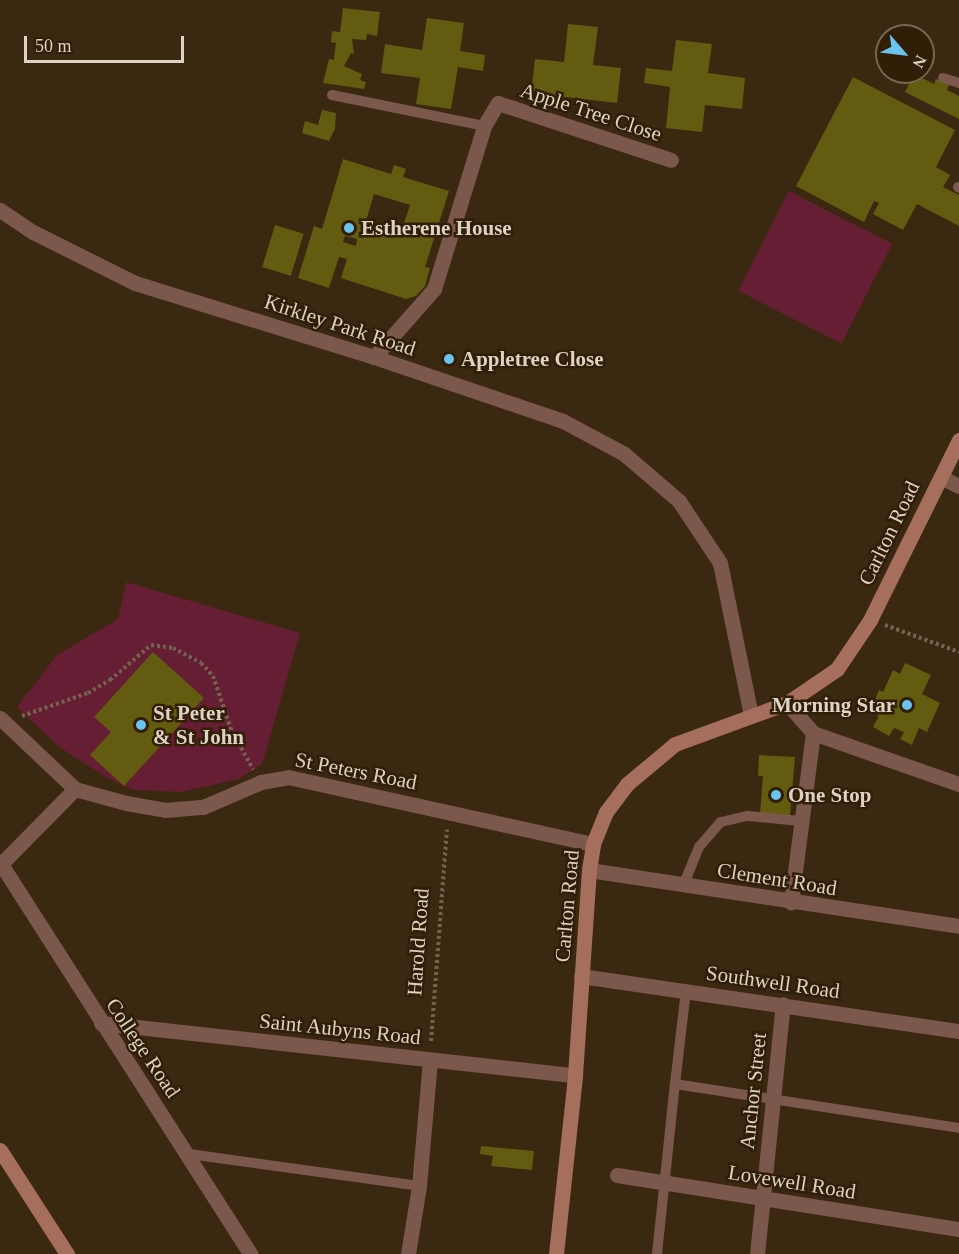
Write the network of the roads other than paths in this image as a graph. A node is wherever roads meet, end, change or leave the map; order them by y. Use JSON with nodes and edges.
{"nodes":[{"id":1,"x":943,"y":78,"type":"dead end"},
{"id":2,"x":959,"y":83,"type":"edge"},
{"id":3,"x":332,"y":95,"type":"dead end"},
{"id":4,"x":484,"y":126,"type":"junction"},
{"id":5,"x":672,"y":160,"type":"dead end"},
{"id":6,"x":0,"y":210,"type":"edge"},
{"id":7,"x":374,"y":357,"type":"junction"},
{"id":8,"x":959,"y":440,"type":"edge"},
{"id":9,"x":940,"y":477,"type":"junction"},
{"id":10,"x":959,"y":486,"type":"edge"},
{"id":11,"x":787,"y":703,"type":"junction"},
{"id":12,"x":751,"y":716,"type":"junction"},
{"id":13,"x":2,"y":719,"type":"edge"},
{"id":14,"x":813,"y":733,"type":"junction"},
{"id":15,"x":959,"y":784,"type":"edge"},
{"id":16,"x":75,"y":789,"type":"junction"},
{"id":17,"x":800,"y":821,"type":"junction"},
{"id":18,"x":593,"y":844,"type":"junction"},
{"id":19,"x":1,"y":865,"type":"edge"},
{"id":20,"x":589,"y":870,"type":"junction"},
{"id":21,"x":683,"y":886,"type":"junction"},
{"id":22,"x":791,"y":903,"type":"junction"},
{"id":23,"x":959,"y":926,"type":"edge"},
{"id":24,"x":581,"y":976,"type":"junction"},
{"id":25,"x":686,"y":990,"type":"junction"},
{"id":26,"x":783,"y":1004,"type":"junction"},
{"id":27,"x":101,"y":1023,"type":"junction"},
{"id":28,"x":959,"y":1031,"type":"edge"},
{"id":29,"x":430,"y":1061,"type":"junction"},
{"id":30,"x":575,"y":1075,"type":"junction"},
{"id":31,"x":675,"y":1083,"type":"junction"},
{"id":32,"x":773,"y":1101,"type":"junction"},
{"id":33,"x":959,"y":1128,"type":"edge"},
{"id":34,"x":0,"y":1150,"type":"edge"},
{"id":35,"x":189,"y":1154,"type":"junction"},
{"id":36,"x":617,"y":1175,"type":"dead end"},
{"id":37,"x":664,"y":1180,"type":"junction"},
{"id":38,"x":419,"y":1186,"type":"junction"},
{"id":39,"x":763,"y":1200,"type":"junction"},
{"id":40,"x":959,"y":1229,"type":"edge"},
{"id":41,"x":67,"y":1254,"type":"edge"},
{"id":42,"x":250,"y":1254,"type":"edge"},
{"id":43,"x":408,"y":1254,"type":"edge"},
{"id":44,"x":556,"y":1254,"type":"edge"},
{"id":45,"x":657,"y":1254,"type":"edge"},
{"id":46,"x":757,"y":1254,"type":"edge"}],
"edges":[{"from":1,"to":2,"type":"lane"},
{"from":3,"to":4,"type":"lane"},
{"from":4,"to":5,"type":"street","name":"Apple Tree Close"},
{"from":4,"to":7,"type":"street","name":"Apple Tree Close"},
{"from":6,"to":7,"type":"street","name":"Kirkley Park Road"},
{"from":7,"to":12,"type":"street","name":"Kirkley Park Road"},
{"from":8,"to":9,"type":"street","name":"Carlton Road"},
{"from":9,"to":10,"type":"street"},
{"from":9,"to":11,"type":"street","name":"Carlton Road"},
{"from":11,"to":12,"type":"street","name":"Carlton Road"},
{"from":11,"to":14,"type":"street"},
{"from":12,"to":18,"type":"street","name":"Carlton Road"},
{"from":13,"to":16,"type":"street"},
{"from":14,"to":15,"type":"street"},
{"from":14,"to":17,"type":"street"},
{"from":16,"to":18,"type":"street","name":"St Peters Road"},
{"from":16,"to":19,"type":"street"},
{"from":17,"to":21,"type":"lane"},
{"from":17,"to":22,"type":"street"},
{"from":18,"to":20,"type":"street","name":"Carlton Road"},
{"from":19,"to":27,"type":"street","name":"College Road"},
{"from":20,"to":21,"type":"street","name":"Clement Road"},
{"from":20,"to":24,"type":"street","name":"Carlton Road"},
{"from":21,"to":22,"type":"street","name":"Clement Road"},
{"from":22,"to":23,"type":"street","name":"Clement Road"},
{"from":24,"to":25,"type":"street","name":"Southwell Road"},
{"from":24,"to":30,"type":"street","name":"Carlton Road"},
{"from":25,"to":26,"type":"street","name":"Southwell Road"},
{"from":25,"to":31,"type":"lane"},
{"from":26,"to":28,"type":"street","name":"Southwell Road"},
{"from":26,"to":32,"type":"street","name":"Anchor Street"},
{"from":27,"to":29,"type":"street","name":"Saint Aubyns Road"},
{"from":27,"to":35,"type":"street","name":"College Road"},
{"from":29,"to":30,"type":"street","name":"Saint Aubyns Road"},
{"from":29,"to":38,"type":"street"},
{"from":30,"to":44,"type":"street","name":"Carlton Road"},
{"from":31,"to":32,"type":"lane"},
{"from":31,"to":37,"type":"lane"},
{"from":32,"to":33,"type":"lane"},
{"from":32,"to":39,"type":"street","name":"Anchor Street"},
{"from":34,"to":41,"type":"street"},
{"from":35,"to":38,"type":"lane"},
{"from":35,"to":42,"type":"street","name":"College Road"},
{"from":36,"to":37,"type":"street","name":"Lovewell Road"},
{"from":37,"to":39,"type":"street","name":"Lovewell Road"},
{"from":37,"to":45,"type":"lane"},
{"from":38,"to":43,"type":"street"},
{"from":39,"to":40,"type":"street","name":"Lovewell Road"},
{"from":39,"to":46,"type":"street","name":"Anchor Street"}]}
